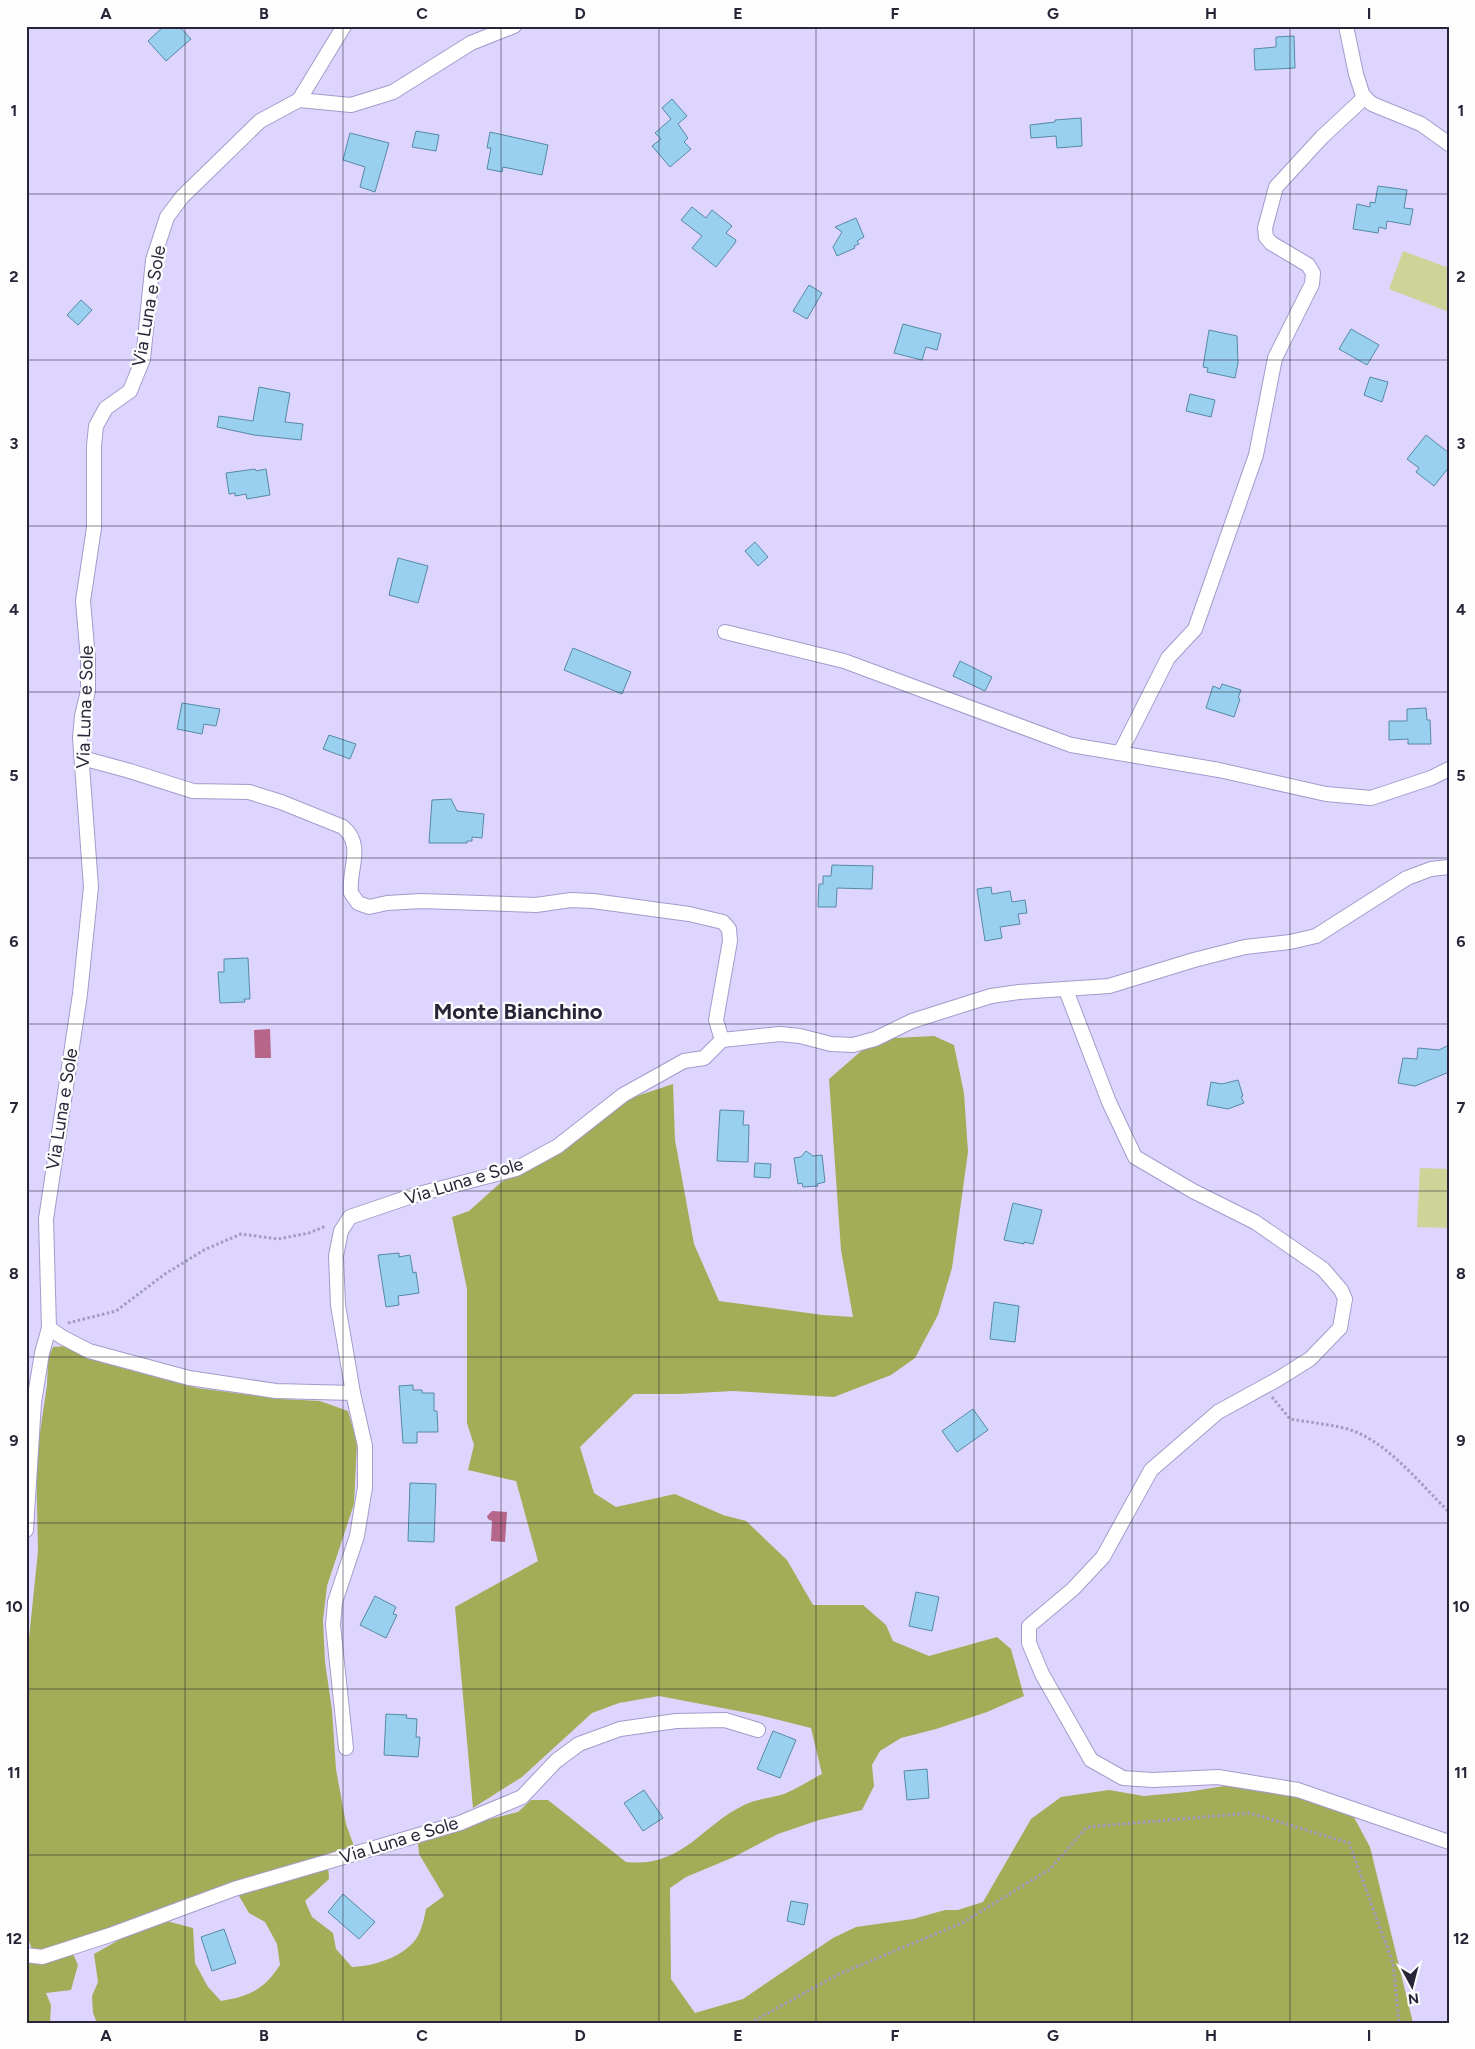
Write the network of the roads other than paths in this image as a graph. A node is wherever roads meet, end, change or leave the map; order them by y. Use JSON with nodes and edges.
{"nodes":[{"id":1,"x":344,"y":26,"type":"edge"},
{"id":2,"x":514,"y":26,"type":"edge"},
{"id":3,"x":1346,"y":26,"type":"edge"},
{"id":4,"x":1365,"y":97,"type":"junction"},
{"id":5,"x":299,"y":100,"type":"junction"},
{"id":6,"x":1449,"y":144,"type":"edge"},
{"id":7,"x":725,"y":632,"type":"dead end"},
{"id":8,"x":1120,"y":753,"type":"junction"},
{"id":9,"x":82,"y":758,"type":"junction"},
{"id":10,"x":1449,"y":769,"type":"edge"},
{"id":11,"x":1449,"y":867,"type":"edge"},
{"id":12,"x":1066,"y":990,"type":"junction"},
{"id":13,"x":722,"y":1040,"type":"junction"},
{"id":14,"x":49,"y":1328,"type":"junction"},
{"id":15,"x":353,"y":1393,"type":"junction"},
{"id":16,"x":26,"y":1530,"type":"edge"},
{"id":17,"x":758,"y":1730,"type":"dead end"},
{"id":18,"x":346,"y":1748,"type":"dead end"},
{"id":19,"x":1449,"y":1842,"type":"edge"},
{"id":20,"x":26,"y":1955,"type":"edge"}],
"edges":[{"from":1,"to":5,"type":"street"},
{"from":2,"to":5,"type":"street"},
{"from":3,"to":4,"type":"street"},
{"from":4,"to":6,"type":"street"},
{"from":4,"to":8,"type":"street"},
{"from":5,"to":9,"type":"street","name":"Via Luna e Sole"},
{"from":7,"to":8,"type":"street"},
{"from":8,"to":10,"type":"street"},
{"from":9,"to":13,"type":"street","name":"Via Luna e Sole"},
{"from":9,"to":14,"type":"street","name":"Via Luna e Sole"},
{"from":11,"to":12,"type":"street"},
{"from":12,"to":13,"type":"street"},
{"from":12,"to":19,"type":"street"},
{"from":13,"to":15,"type":"street","name":"Via Luna e Sole"},
{"from":14,"to":15,"type":"street"},
{"from":14,"to":16,"type":"street","name":"Via Luna e Sole"},
{"from":15,"to":18,"type":"street"},
{"from":17,"to":20,"type":"street","name":"Via Luna e Sole"}]}
